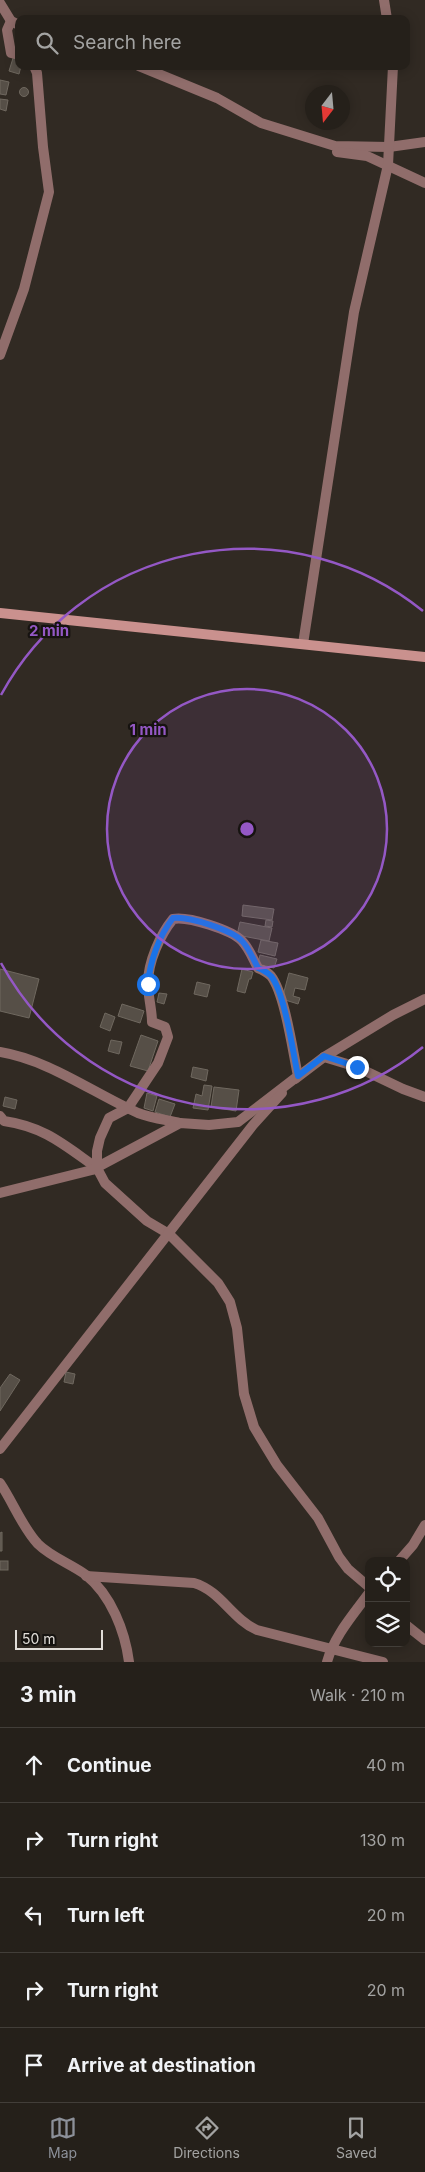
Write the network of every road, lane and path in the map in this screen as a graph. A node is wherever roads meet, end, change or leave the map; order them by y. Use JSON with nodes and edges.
{"nodes":[{"id":1,"x":384,"y":0,"type":"edge"},
{"id":2,"x":0,"y":3,"type":"edge"},
{"id":3,"x":386,"y":15,"type":"edge"},
{"id":4,"x":15,"y":23,"type":"edge"},
{"id":5,"x":15,"y":54,"type":"edge"},
{"id":6,"x":36,"y":70,"type":"edge"},
{"id":7,"x":149,"y":70,"type":"edge"},
{"id":8,"x":393,"y":70,"type":"edge"},
{"id":9,"x":315,"y":140,"type":"junction"},
{"id":10,"x":425,"y":142,"type":"edge"},
{"id":11,"x":389,"y":147,"type":"junction"},
{"id":12,"x":388,"y":165,"type":"junction"},
{"id":13,"x":425,"y":183,"type":"edge"},
{"id":14,"x":0,"y":355,"type":"edge"},
{"id":15,"x":0,"y":613,"type":"edge"},
{"id":16,"x":303,"y":644,"type":"junction"},
{"id":17,"x":425,"y":657,"type":"edge"},
{"id":18,"x":425,"y":999,"type":"edge"},
{"id":19,"x":0,"y":1052,"type":"edge"},
{"id":20,"x":324,"y":1056,"type":"junction"},
{"id":21,"x":298,"y":1076,"type":"junction"},
{"id":22,"x":425,"y":1097,"type":"edge"},
{"id":23,"x":128,"y":1108,"type":"junction"},
{"id":24,"x":0,"y":1116,"type":"edge"},
{"id":25,"x":180,"y":1123,"type":"junction"},
{"id":26,"x":98,"y":1168,"type":"junction"},
{"id":27,"x":0,"y":1193,"type":"edge"},
{"id":28,"x":169,"y":1234,"type":"junction"},
{"id":29,"x":0,"y":1449,"type":"edge"},
{"id":30,"x":0,"y":1483,"type":"edge"},
{"id":31,"x":425,"y":1525,"type":"edge"},
{"id":32,"x":402,"y":1557,"type":"edge"},
{"id":33,"x":86,"y":1576,"type":"junction"},
{"id":34,"x":365,"y":1584,"type":"edge"},
{"id":35,"x":365,"y":1598,"type":"edge"},
{"id":36,"x":410,"y":1628,"type":"edge"},
{"id":37,"x":425,"y":1640,"type":"edge"},
{"id":38,"x":330,"y":1650,"type":"junction"},
{"id":39,"x":129,"y":1662,"type":"edge"},
{"id":40,"x":327,"y":1662,"type":"edge"},
{"id":41,"x":384,"y":1662,"type":"edge"}],
"edges":[{"from":1,"to":3,"type":"street"},
{"from":2,"to":4,"type":"street"},
{"from":4,"to":5,"type":"street"},
{"from":6,"to":14,"type":"street"},
{"from":7,"to":9,"type":"street"},
{"from":8,"to":11,"type":"street"},
{"from":9,"to":11,"type":"street"},
{"from":9,"to":12,"type":"street"},
{"from":10,"to":11,"type":"street"},
{"from":11,"to":12,"type":"street"},
{"from":12,"to":13,"type":"street"},
{"from":12,"to":16,"type":"street"},
{"from":15,"to":16,"type":"main road"},
{"from":16,"to":17,"type":"main road"},
{"from":18,"to":20,"type":"street"},
{"from":19,"to":23,"type":"street"},
{"from":20,"to":21,"type":"street"},
{"from":20,"to":22,"type":"street"},
{"from":21,"to":23,"type":"street"},
{"from":21,"to":25,"type":"street"},
{"from":21,"to":28,"type":"street"},
{"from":23,"to":25,"type":"street"},
{"from":23,"to":26,"type":"street"},
{"from":24,"to":26,"type":"street"},
{"from":25,"to":26,"type":"street"},
{"from":26,"to":27,"type":"street"},
{"from":26,"to":28,"type":"street"},
{"from":28,"to":29,"type":"street"},
{"from":28,"to":34,"type":"street"},
{"from":30,"to":33,"type":"street"},
{"from":31,"to":32,"type":"street"},
{"from":33,"to":38,"type":"street"},
{"from":33,"to":39,"type":"street"},
{"from":35,"to":38,"type":"street"},
{"from":36,"to":37,"type":"street"},
{"from":38,"to":40,"type":"street"},
{"from":38,"to":41,"type":"street"}]}
